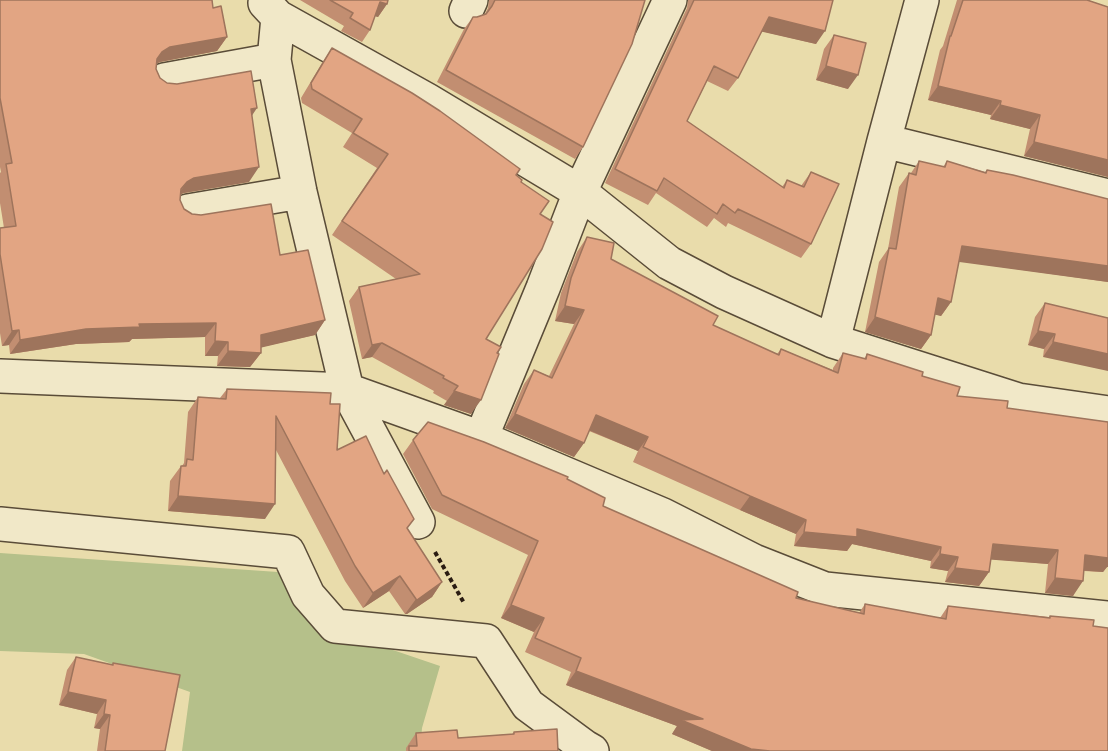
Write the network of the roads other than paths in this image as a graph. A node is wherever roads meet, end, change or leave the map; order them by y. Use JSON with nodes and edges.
{"nodes":[{"id":1,"x":670,"y":0,"type":"edge"},
{"id":2,"x":922,"y":0,"type":"edge"},
{"id":3,"x":270,"y":8,"type":"edge"},
{"id":4,"x":274,"y":60,"type":"junction"},
{"id":5,"x":164,"y":80,"type":"edge"},
{"id":6,"x":884,"y":141,"type":"junction"},
{"id":7,"x":300,"y":192,"type":"junction"},
{"id":8,"x":580,"y":192,"type":"junction"},
{"id":9,"x":1108,"y":196,"type":"edge"},
{"id":10,"x":188,"y":211,"type":"edge"},
{"id":11,"x":833,"y":341,"type":"junction"},
{"id":12,"x":0,"y":376,"type":"edge"},
{"id":13,"x":346,"y":390,"type":"junction"},
{"id":14,"x":1108,"y":413,"type":"edge"},
{"id":15,"x":481,"y":438,"type":"junction"},
{"id":16,"x":418,"y":522,"type":"road end"},
{"id":17,"x":0,"y":524,"type":"edge"},
{"id":18,"x":1108,"y":618,"type":"edge"},
{"id":19,"x":592,"y":751,"type":"edge"}],
"edges":[{"from":1,"to":8,"type":"street"},
{"from":2,"to":6,"type":"street"},
{"from":3,"to":4,"type":"street"},
{"from":3,"to":8,"type":"street"},
{"from":4,"to":5,"type":"street"},
{"from":4,"to":7,"type":"street"},
{"from":6,"to":9,"type":"street"},
{"from":6,"to":11,"type":"street"},
{"from":7,"to":10,"type":"street"},
{"from":7,"to":13,"type":"street"},
{"from":8,"to":11,"type":"street"},
{"from":8,"to":15,"type":"street"},
{"from":11,"to":14,"type":"street"},
{"from":12,"to":13,"type":"street"},
{"from":13,"to":15,"type":"street"},
{"from":13,"to":16,"type":"street"},
{"from":15,"to":18,"type":"street"},
{"from":17,"to":19,"type":"street"}]}
